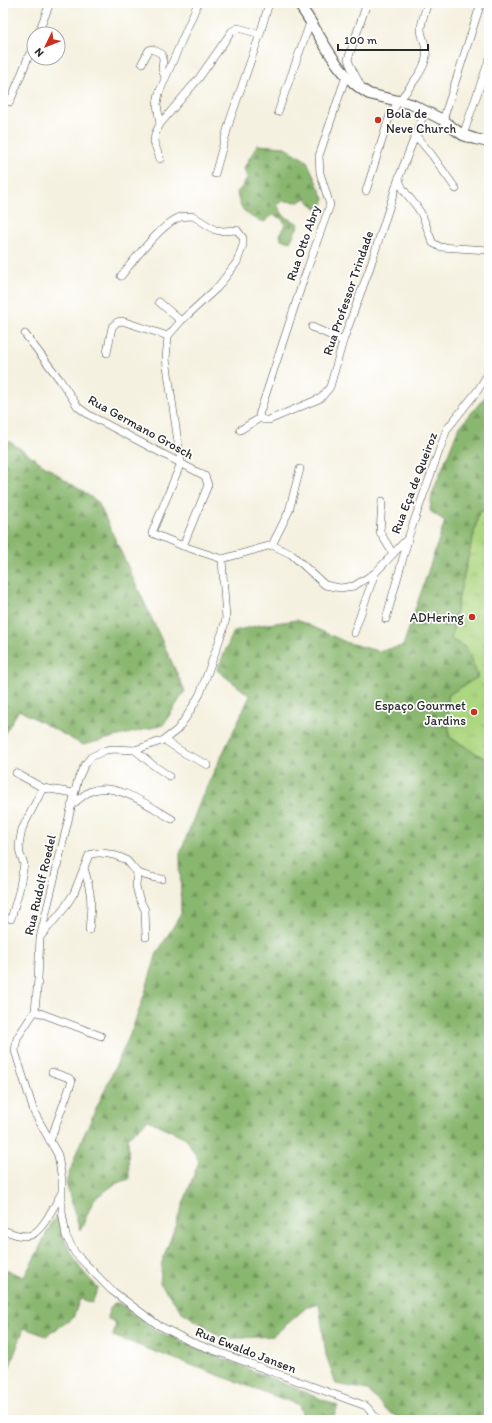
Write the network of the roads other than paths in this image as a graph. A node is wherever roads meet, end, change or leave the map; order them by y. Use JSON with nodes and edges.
{"nodes":[{"id":1,"x":50,"y":3,"type":"edge"},
{"id":2,"x":198,"y":3,"type":"edge"},
{"id":3,"x":268,"y":3,"type":"edge"},
{"id":4,"x":298,"y":3,"type":"edge"},
{"id":5,"x":367,"y":3,"type":"edge"},
{"id":6,"x":428,"y":3,"type":"edge"},
{"id":7,"x":481,"y":3,"type":"edge"},
{"id":8,"x":311,"y":20,"type":"junction"},
{"id":9,"x":41,"y":26,"type":"edge"},
{"id":10,"x":260,"y":34,"type":"junction"},
{"id":11,"x":489,"y":60,"type":"edge"},
{"id":12,"x":26,"y":63,"type":"edge"},
{"id":13,"x":142,"y":63,"type":"dead end"},
{"id":14,"x":346,"y":76,"type":"junction"},
{"id":15,"x":165,"y":78,"type":"junction"},
{"id":16,"x":363,"y":90,"type":"junction"},
{"id":17,"x":398,"y":100,"type":"junction"},
{"id":18,"x":10,"y":102,"type":"dead end"},
{"id":19,"x":425,"y":111,"type":"junction"},
{"id":20,"x":278,"y":112,"type":"dead end"},
{"id":21,"x":443,"y":120,"type":"junction"},
{"id":22,"x":160,"y":124,"type":"junction"},
{"id":23,"x":463,"y":135,"type":"junction"},
{"id":24,"x":416,"y":136,"type":"junction"},
{"id":25,"x":489,"y":142,"type":"edge"},
{"id":26,"x":160,"y":159,"type":"dead end"},
{"id":27,"x":215,"y":174,"type":"dead end"},
{"id":28,"x":399,"y":177,"type":"junction"},
{"id":29,"x":456,"y":189,"type":"dead end"},
{"id":30,"x":366,"y":191,"type":"dead end"},
{"id":31,"x":489,"y":250,"type":"edge"},
{"id":32,"x":121,"y":276,"type":"dead end"},
{"id":33,"x":159,"y":302,"type":"dead end"},
{"id":34,"x":181,"y":321,"type":"junction"},
{"id":35,"x":312,"y":327,"type":"dead end"},
{"id":36,"x":25,"y":334,"type":"dead end"},
{"id":37,"x":168,"y":336,"type":"junction"},
{"id":38,"x":343,"y":341,"type":"junction"},
{"id":39,"x":107,"y":353,"type":"dead end"},
{"id":40,"x":489,"y":372,"type":"edge"},
{"id":41,"x":260,"y":418,"type":"junction"},
{"id":42,"x":240,"y":430,"type":"dead end"},
{"id":43,"x":181,"y":463,"type":"junction"},
{"id":44,"x":300,"y":469,"type":"dead end"},
{"id":45,"x":382,"y":501,"type":"dead end"},
{"id":46,"x":408,"y":538,"type":"junction"},
{"id":47,"x":272,"y":545,"type":"junction"},
{"id":48,"x":182,"y":546,"type":"junction"},
{"id":49,"x":393,"y":554,"type":"junction"},
{"id":50,"x":222,"y":559,"type":"junction"},
{"id":51,"x":375,"y":573,"type":"junction"},
{"id":52,"x":386,"y":619,"type":"dead end"},
{"id":53,"x":354,"y":633,"type":"dead end"},
{"id":54,"x":164,"y":740,"type":"junction"},
{"id":55,"x":135,"y":750,"type":"junction"},
{"id":56,"x":208,"y":765,"type":"dead end"},
{"id":57,"x":16,"y":773,"type":"dead end"},
{"id":58,"x":169,"y":776,"type":"dead end"},
{"id":59,"x":43,"y":788,"type":"junction"},
{"id":60,"x":74,"y":793,"type":"junction"},
{"id":61,"x":71,"y":806,"type":"junction"},
{"id":62,"x":172,"y":819,"type":"dead end"},
{"id":63,"x":84,"y":868,"type":"junction"},
{"id":64,"x":137,"y":872,"type":"junction"},
{"id":65,"x":162,"y":879,"type":"dead end"},
{"id":66,"x":11,"y":919,"type":"dead end"},
{"id":67,"x":89,"y":930,"type":"dead end"},
{"id":68,"x":146,"y":937,"type":"dead end"},
{"id":69,"x":40,"y":938,"type":"junction"},
{"id":70,"x":35,"y":1011,"type":"junction"},
{"id":71,"x":101,"y":1036,"type":"dead end"},
{"id":72,"x":52,"y":1072,"type":"dead end"},
{"id":73,"x":50,"y":1141,"type":"junction"},
{"id":74,"x":61,"y":1194,"type":"junction"},
{"id":75,"x":3,"y":1230,"type":"edge"},
{"id":76,"x":111,"y":1290,"type":"joint"},
{"id":77,"x":378,"y":1420,"type":"edge"}],
"edges":[{"from":1,"to":9,"type":"street"},
{"from":2,"to":15,"type":"street"},
{"from":3,"to":10,"type":"street"},
{"from":4,"to":8,"type":"main road"},
{"from":5,"to":16,"type":"street"},
{"from":6,"to":17,"type":"street"},
{"from":7,"to":21,"type":"street"},
{"from":8,"to":14,"type":"main road"},
{"from":8,"to":20,"type":"street"},
{"from":10,"to":22,"type":"street"},
{"from":10,"to":27,"type":"street"},
{"from":11,"to":23,"type":"street"},
{"from":12,"to":18,"type":"street"},
{"from":13,"to":15,"type":"street"},
{"from":14,"to":16,"type":"main road"},
{"from":14,"to":41,"type":"street","name":"Rua Otto Abry"},
{"from":15,"to":22,"type":"street"},
{"from":16,"to":17,"type":"main road"},
{"from":17,"to":19,"type":"main road"},
{"from":17,"to":30,"type":"street"},
{"from":19,"to":21,"type":"main road"},
{"from":19,"to":24,"type":"street","name":"Rua Professor Trindade"},
{"from":21,"to":23,"type":"main road"},
{"from":22,"to":26,"type":"street"},
{"from":23,"to":25,"type":"main road"},
{"from":24,"to":28,"type":"street","name":"Rua Professor Trindade"},
{"from":24,"to":29,"type":"street"},
{"from":28,"to":31,"type":"street"},
{"from":28,"to":38,"type":"street","name":"Rua Professor Trindade"},
{"from":32,"to":34,"type":"street"},
{"from":33,"to":34,"type":"street"},
{"from":34,"to":37,"type":"street"},
{"from":35,"to":38,"type":"street"},
{"from":36,"to":43,"type":"street","name":"Rua Germano Grosch"},
{"from":37,"to":39,"type":"street"},
{"from":37,"to":43,"type":"street"},
{"from":38,"to":41,"type":"street","name":"Rua Professor Trindade"},
{"from":40,"to":46,"type":"street","name":"Rua Eça de Queiroz"},
{"from":41,"to":42,"type":"street","name":"Rua Professor Trindade"},
{"from":43,"to":48,"type":"street","name":"Rua Germano Grosch"},
{"from":43,"to":48,"type":"street"},
{"from":44,"to":47,"type":"street"},
{"from":45,"to":49,"type":"street"},
{"from":46,"to":49,"type":"street","name":"Rua Eça de Queiroz"},
{"from":46,"to":52,"type":"street"},
{"from":47,"to":50,"type":"street"},
{"from":47,"to":51,"type":"street","name":"Rua Eça de Queiroz"},
{"from":48,"to":50,"type":"street"},
{"from":49,"to":51,"type":"street","name":"Rua Eça de Queiroz"},
{"from":50,"to":54,"type":"street","name":"Rua Rudolf Roedel"},
{"from":51,"to":53,"type":"street"},
{"from":54,"to":55,"type":"street","name":"Rua Rudolf Roedel"},
{"from":54,"to":56,"type":"street"},
{"from":55,"to":58,"type":"street"},
{"from":55,"to":60,"type":"street","name":"Rua Rudolf Roedel"},
{"from":57,"to":59,"type":"street"},
{"from":59,"to":60,"type":"street"},
{"from":59,"to":66,"type":"street"},
{"from":60,"to":61,"type":"street","name":"Rua Rudolf Roedel"},
{"from":61,"to":62,"type":"street"},
{"from":61,"to":69,"type":"street","name":"Rua Rudolf Roedel"},
{"from":63,"to":64,"type":"street"},
{"from":63,"to":67,"type":"street"},
{"from":63,"to":69,"type":"street"},
{"from":64,"to":65,"type":"street"},
{"from":64,"to":68,"type":"street"},
{"from":69,"to":70,"type":"street","name":"Rua Rudolf Roedel"},
{"from":70,"to":71,"type":"street"},
{"from":70,"to":73,"type":"street","name":"Rua Rudolf Roedel"},
{"from":72,"to":73,"type":"street"},
{"from":73,"to":74,"type":"street","name":"Rua Rudolf Roedel"},
{"from":74,"to":75,"type":"street"},
{"from":74,"to":76,"type":"street","name":"Rua Rudolf Roedel"},
{"from":76,"to":77,"type":"street","name":"Rua Ewaldo Jansen"}]}
